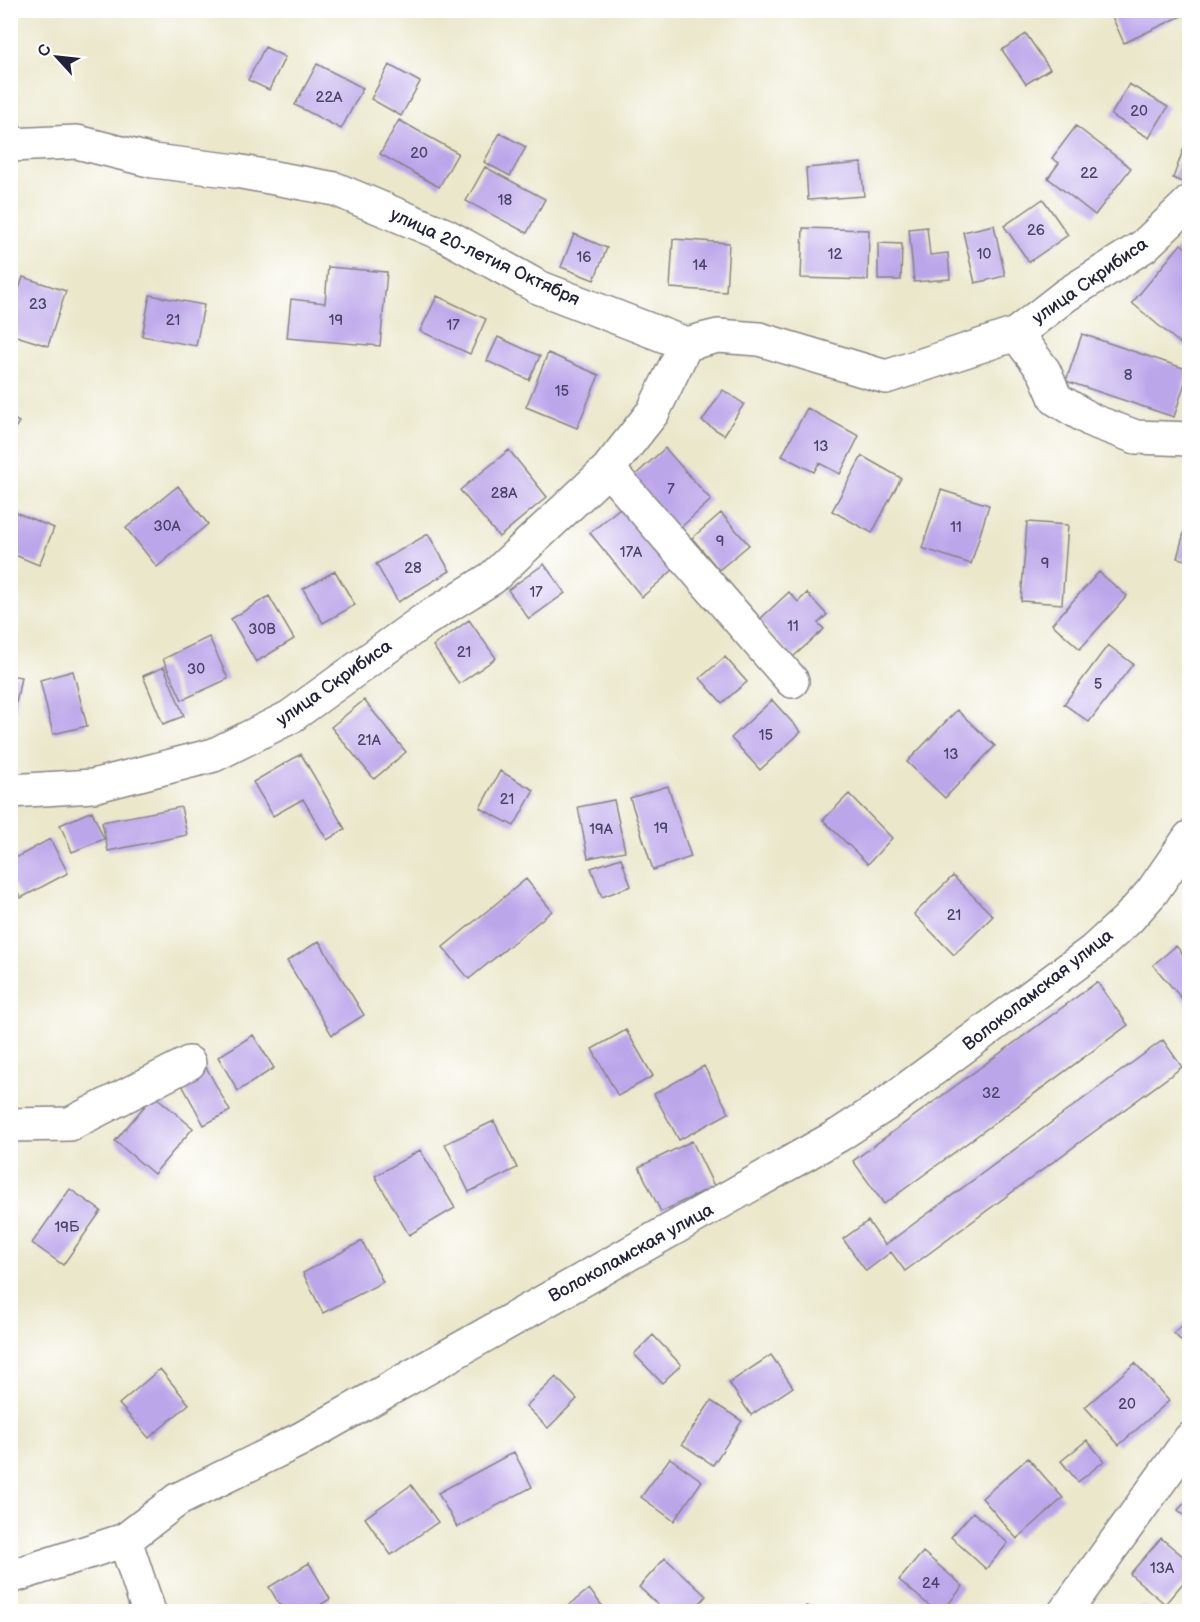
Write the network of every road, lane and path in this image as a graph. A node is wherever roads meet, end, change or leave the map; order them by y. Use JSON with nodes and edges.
{"nodes":[{"id":1,"x":10,"y":145,"type":"edge"},
{"id":2,"x":1190,"y":202,"type":"edge"},
{"id":3,"x":1016,"y":334,"type":"junction"},
{"id":4,"x":686,"y":344,"type":"junction"},
{"id":5,"x":1190,"y":439,"type":"edge"},
{"id":6,"x":608,"y":469,"type":"junction"},
{"id":7,"x":792,"y":681,"type":"dead end"},
{"id":8,"x":10,"y":791,"type":"edge"},
{"id":9,"x":1190,"y":837,"type":"edge"},
{"id":10,"x":189,"y":1063,"type":"dead end"},
{"id":11,"x":10,"y":1125,"type":"edge"},
{"id":12,"x":1190,"y":1439,"type":"edge"},
{"id":13,"x":125,"y":1540,"type":"junction"},
{"id":14,"x":10,"y":1576,"type":"edge"},
{"id":15,"x":149,"y":1611,"type":"edge"},
{"id":16,"x":1065,"y":1611,"type":"edge"}],
"edges":[{"from":1,"to":4,"type":"street","name":"улица 20-летия Октября"},
{"from":2,"to":3,"type":"street","name":"улица Скрибиса"},
{"from":3,"to":4,"type":"street"},
{"from":3,"to":5,"type":"street"},
{"from":4,"to":6,"type":"street","name":"улица Скрибиса"},
{"from":6,"to":7,"type":"street"},
{"from":6,"to":8,"type":"street","name":"улица Скрибиса"},
{"from":9,"to":13,"type":"street","name":"Волоколамская улица"},
{"from":10,"to":11,"type":"street"},
{"from":12,"to":16,"type":"street"},
{"from":13,"to":14,"type":"street","name":"Волоколамская улица"},
{"from":13,"to":15,"type":"street"}]}
